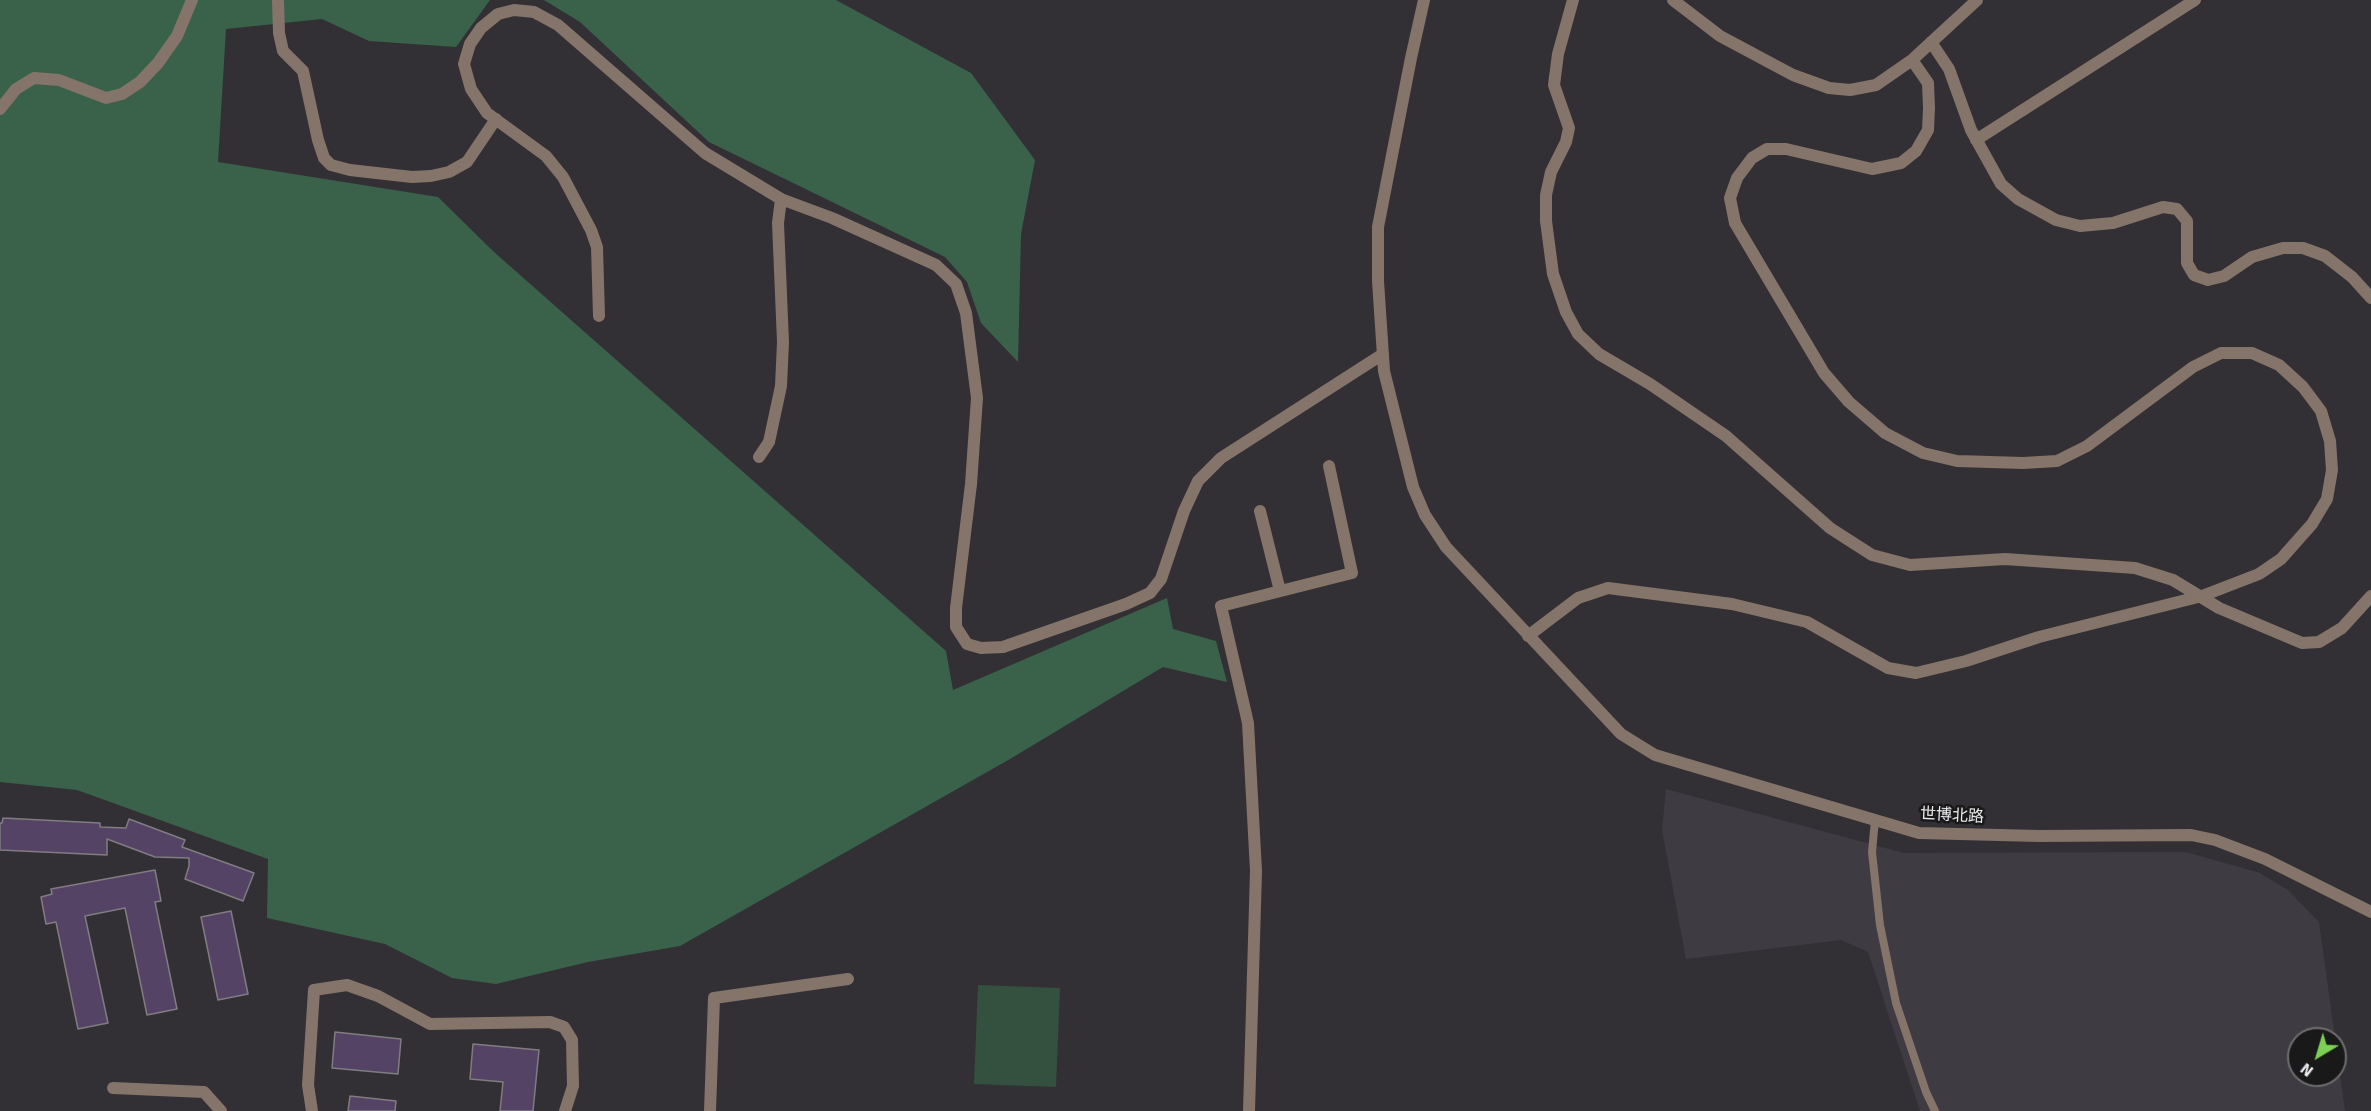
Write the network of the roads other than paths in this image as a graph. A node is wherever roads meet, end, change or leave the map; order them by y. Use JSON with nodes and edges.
{"nodes":[{"id":1,"x":192,"y":0,"type":"edge"},
{"id":2,"x":278,"y":0,"type":"edge"},
{"id":3,"x":1424,"y":0,"type":"edge"},
{"id":4,"x":1573,"y":0,"type":"edge"},
{"id":5,"x":1673,"y":0,"type":"edge"},
{"id":6,"x":1977,"y":0,"type":"edge"},
{"id":7,"x":2195,"y":0,"type":"edge"},
{"id":8,"x":1931,"y":42,"type":"junction"},
{"id":9,"x":1912,"y":60,"type":"junction"},
{"id":10,"x":0,"y":109,"type":"edge"},
{"id":11,"x":496,"y":119,"type":"junction"},
{"id":12,"x":1976,"y":140,"type":"junction"},
{"id":13,"x":781,"y":199,"type":"junction"},
{"id":14,"x":2371,"y":298,"type":"edge"},
{"id":15,"x":599,"y":316,"type":"dead end"},
{"id":16,"x":1383,"y":354,"type":"junction"},
{"id":17,"x":759,"y":457,"type":"dead end"},
{"id":18,"x":1329,"y":466,"type":"dead end"},
{"id":19,"x":1260,"y":510,"type":"dead end"},
{"id":20,"x":1280,"y":591,"type":"junction"},
{"id":21,"x":2202,"y":596,"type":"junction"},
{"id":22,"x":2371,"y":596,"type":"edge"},
{"id":23,"x":1528,"y":636,"type":"junction"},
{"id":24,"x":1875,"y":820,"type":"junction"},
{"id":25,"x":2371,"y":912,"type":"edge"},
{"id":26,"x":848,"y":979,"type":"dead end"},
{"id":27,"x":113,"y":1088,"type":"dead end"},
{"id":28,"x":221,"y":1111,"type":"edge"},
{"id":29,"x":312,"y":1111,"type":"edge"},
{"id":30,"x":565,"y":1111,"type":"edge"},
{"id":31,"x":710,"y":1111,"type":"edge"},
{"id":32,"x":1249,"y":1111,"type":"edge"},
{"id":33,"x":1935,"y":1111,"type":"edge"}],
"edges":[{"from":1,"to":10,"type":"street"},
{"from":2,"to":11,"type":"street"},
{"from":3,"to":16,"type":"street","name":"世博北路"},
{"from":4,"to":21,"type":"street"},
{"from":5,"to":9,"type":"street"},
{"from":6,"to":8,"type":"street"},
{"from":7,"to":12,"type":"street"},
{"from":8,"to":9,"type":"street"},
{"from":8,"to":12,"type":"street"},
{"from":9,"to":21,"type":"street"},
{"from":11,"to":13,"type":"street"},
{"from":11,"to":15,"type":"street"},
{"from":12,"to":14,"type":"street"},
{"from":13,"to":16,"type":"street"},
{"from":13,"to":17,"type":"street"},
{"from":16,"to":23,"type":"street","name":"世博北路"},
{"from":18,"to":20,"type":"street"},
{"from":19,"to":20,"type":"street"},
{"from":20,"to":32,"type":"street"},
{"from":21,"to":22,"type":"street"},
{"from":21,"to":23,"type":"street"},
{"from":23,"to":24,"type":"street","name":"世博北路"},
{"from":24,"to":25,"type":"street","name":"世博北路"},
{"from":24,"to":33,"type":"lane"},
{"from":26,"to":31,"type":"street"},
{"from":27,"to":28,"type":"street"},
{"from":29,"to":30,"type":"street"}]}
